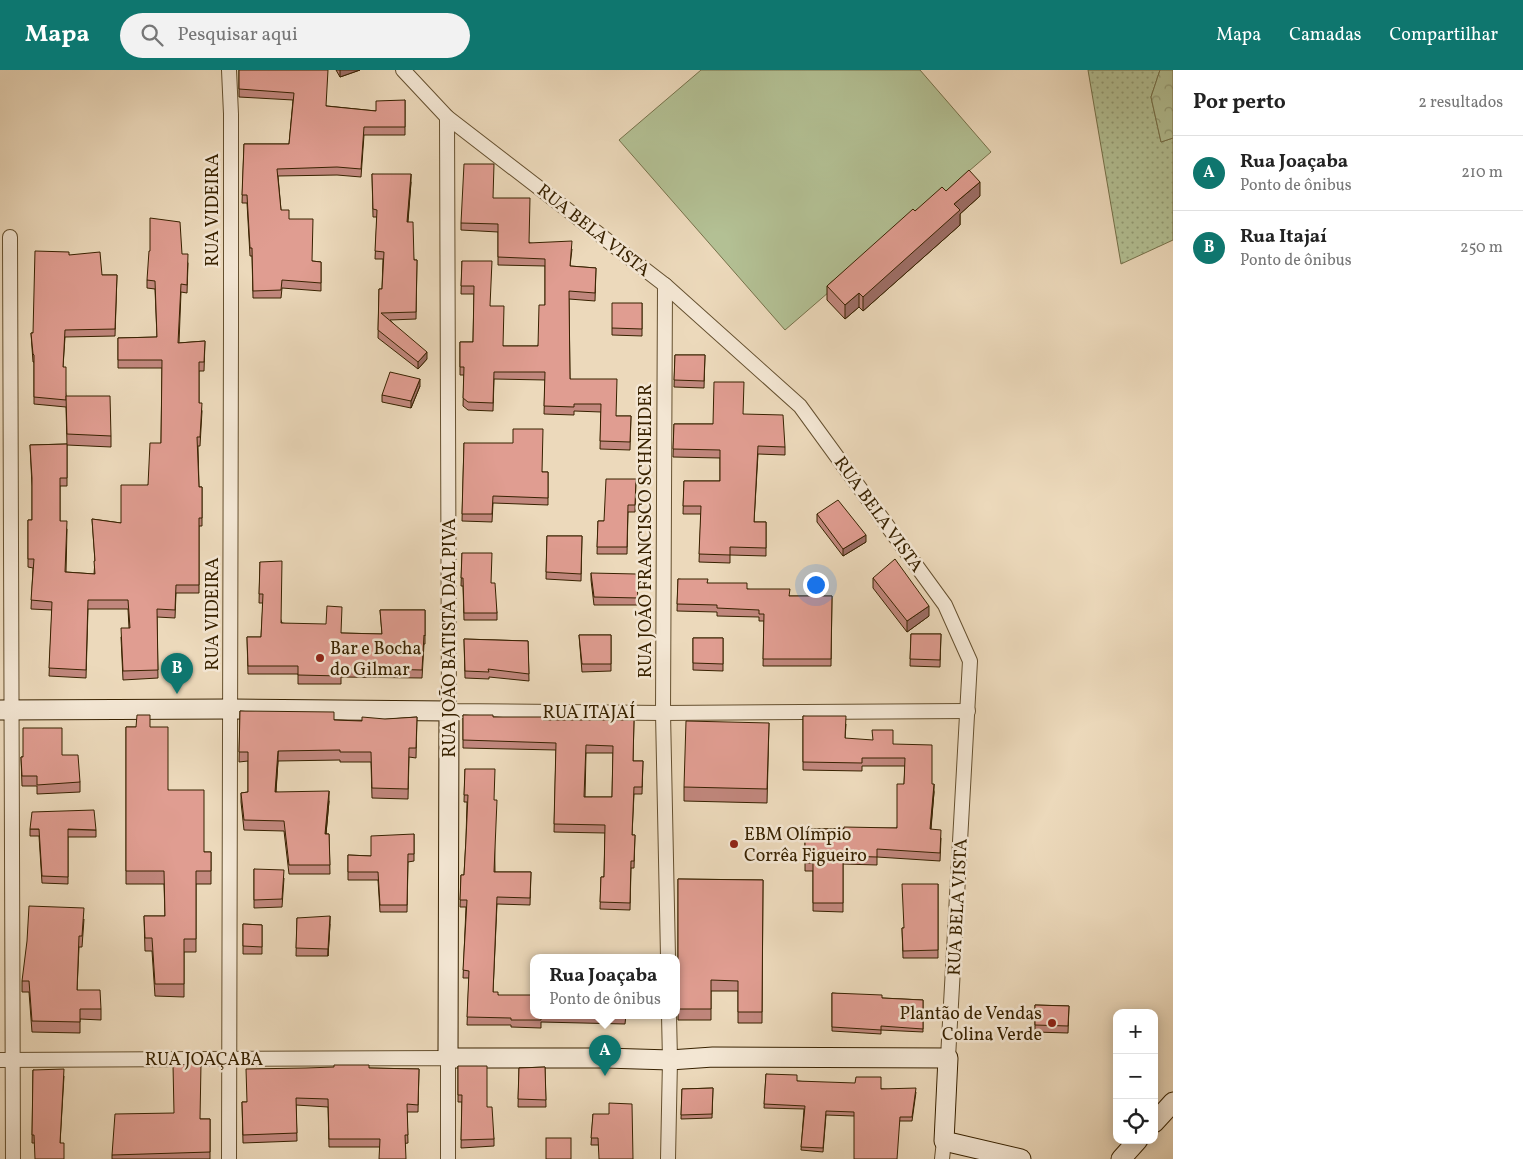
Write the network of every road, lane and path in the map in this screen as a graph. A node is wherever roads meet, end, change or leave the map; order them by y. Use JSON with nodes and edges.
{"nodes":[{"id":1,"x":229,"y":70,"type":"edge"},
{"id":2,"x":403,"y":70,"type":"edge"},
{"id":3,"x":447,"y":117,"type":"junction"},
{"id":4,"x":10,"y":237,"type":"dead end"},
{"id":5,"x":665,"y":285,"type":"junction"},
{"id":6,"x":231,"y":709,"type":"junction"},
{"id":7,"x":6,"y":710,"type":"edge"},
{"id":8,"x":449,"y":711,"type":"junction"},
{"id":9,"x":968,"y":711,"type":"junction"},
{"id":10,"x":663,"y":713,"type":"junction"},
{"id":11,"x":668,"y":954,"type":"edge"},
{"id":12,"x":669,"y":1019,"type":"edge"},
{"id":13,"x":448,"y":1058,"type":"junction"},
{"id":14,"x":948,"y":1058,"type":"junction"},
{"id":15,"x":230,"y":1059,"type":"junction"},
{"id":16,"x":6,"y":1060,"type":"edge"},
{"id":17,"x":670,"y":1060,"type":"junction"},
{"id":18,"x":1173,"y":1102,"type":"edge"},
{"id":19,"x":1158,"y":1119,"type":"edge"},
{"id":20,"x":1134,"y":1144,"type":"edge"},
{"id":21,"x":943,"y":1150,"type":"edge"},
{"id":22,"x":13,"y":1159,"type":"edge"},
{"id":23,"x":230,"y":1159,"type":"edge"},
{"id":24,"x":448,"y":1159,"type":"edge"},
{"id":25,"x":668,"y":1159,"type":"edge"},
{"id":26,"x":1021,"y":1159,"type":"edge"},
{"id":27,"x":1121,"y":1159,"type":"edge"}],
"edges":[{"from":1,"to":6,"type":"street","name":"RUA VIDEIRA"},
{"from":2,"to":3,"type":"street","name":"RUA BELA VISTA"},
{"from":3,"to":5,"type":"street","name":"RUA BELA VISTA"},
{"from":3,"to":8,"type":"street","name":"RUA JOÃO BATISTA DAL PIVA"},
{"from":4,"to":7,"type":"street"},
{"from":5,"to":9,"type":"street","name":"RUA BELA VISTA"},
{"from":5,"to":10,"type":"street","name":"RUA JOÃO FRANCISCO SCHNEIDER"},
{"from":6,"to":7,"type":"street","name":"RUA ITAJAÍ"},
{"from":6,"to":8,"type":"street","name":"RUA ITAJAÍ"},
{"from":6,"to":15,"type":"street","name":"RUA VIDEIRA"},
{"from":7,"to":16,"type":"street"},
{"from":8,"to":10,"type":"street","name":"RUA ITAJAÍ"},
{"from":8,"to":13,"type":"street","name":"RUA JOÃO BATISTA DAL PIVA"},
{"from":9,"to":10,"type":"street","name":"RUA ITAJAÍ"},
{"from":9,"to":14,"type":"street","name":"RUA BELA VISTA"},
{"from":10,"to":11,"type":"street","name":"RUA JOÃO FRANCISCO SCHNEIDER"},
{"from":12,"to":17,"type":"street"},
{"from":13,"to":15,"type":"street","name":"RUA JOAÇABA"},
{"from":13,"to":17,"type":"street","name":"RUA JOAÇABA"},
{"from":13,"to":24,"type":"street","name":"RUA JOÃO BATISTA DAL PIVA"},
{"from":14,"to":17,"type":"street","name":"RUA JOAÇABA"},
{"from":14,"to":21,"type":"street","name":"RUA BELA VISTA"},
{"from":15,"to":16,"type":"street","name":"RUA JOAÇABA"},
{"from":15,"to":23,"type":"street","name":"RUA VIDEIRA"},
{"from":16,"to":22,"type":"street"},
{"from":17,"to":25,"type":"street"},
{"from":18,"to":19,"type":"street"},
{"from":20,"to":27,"type":"street"},
{"from":21,"to":26,"type":"street"}]}
